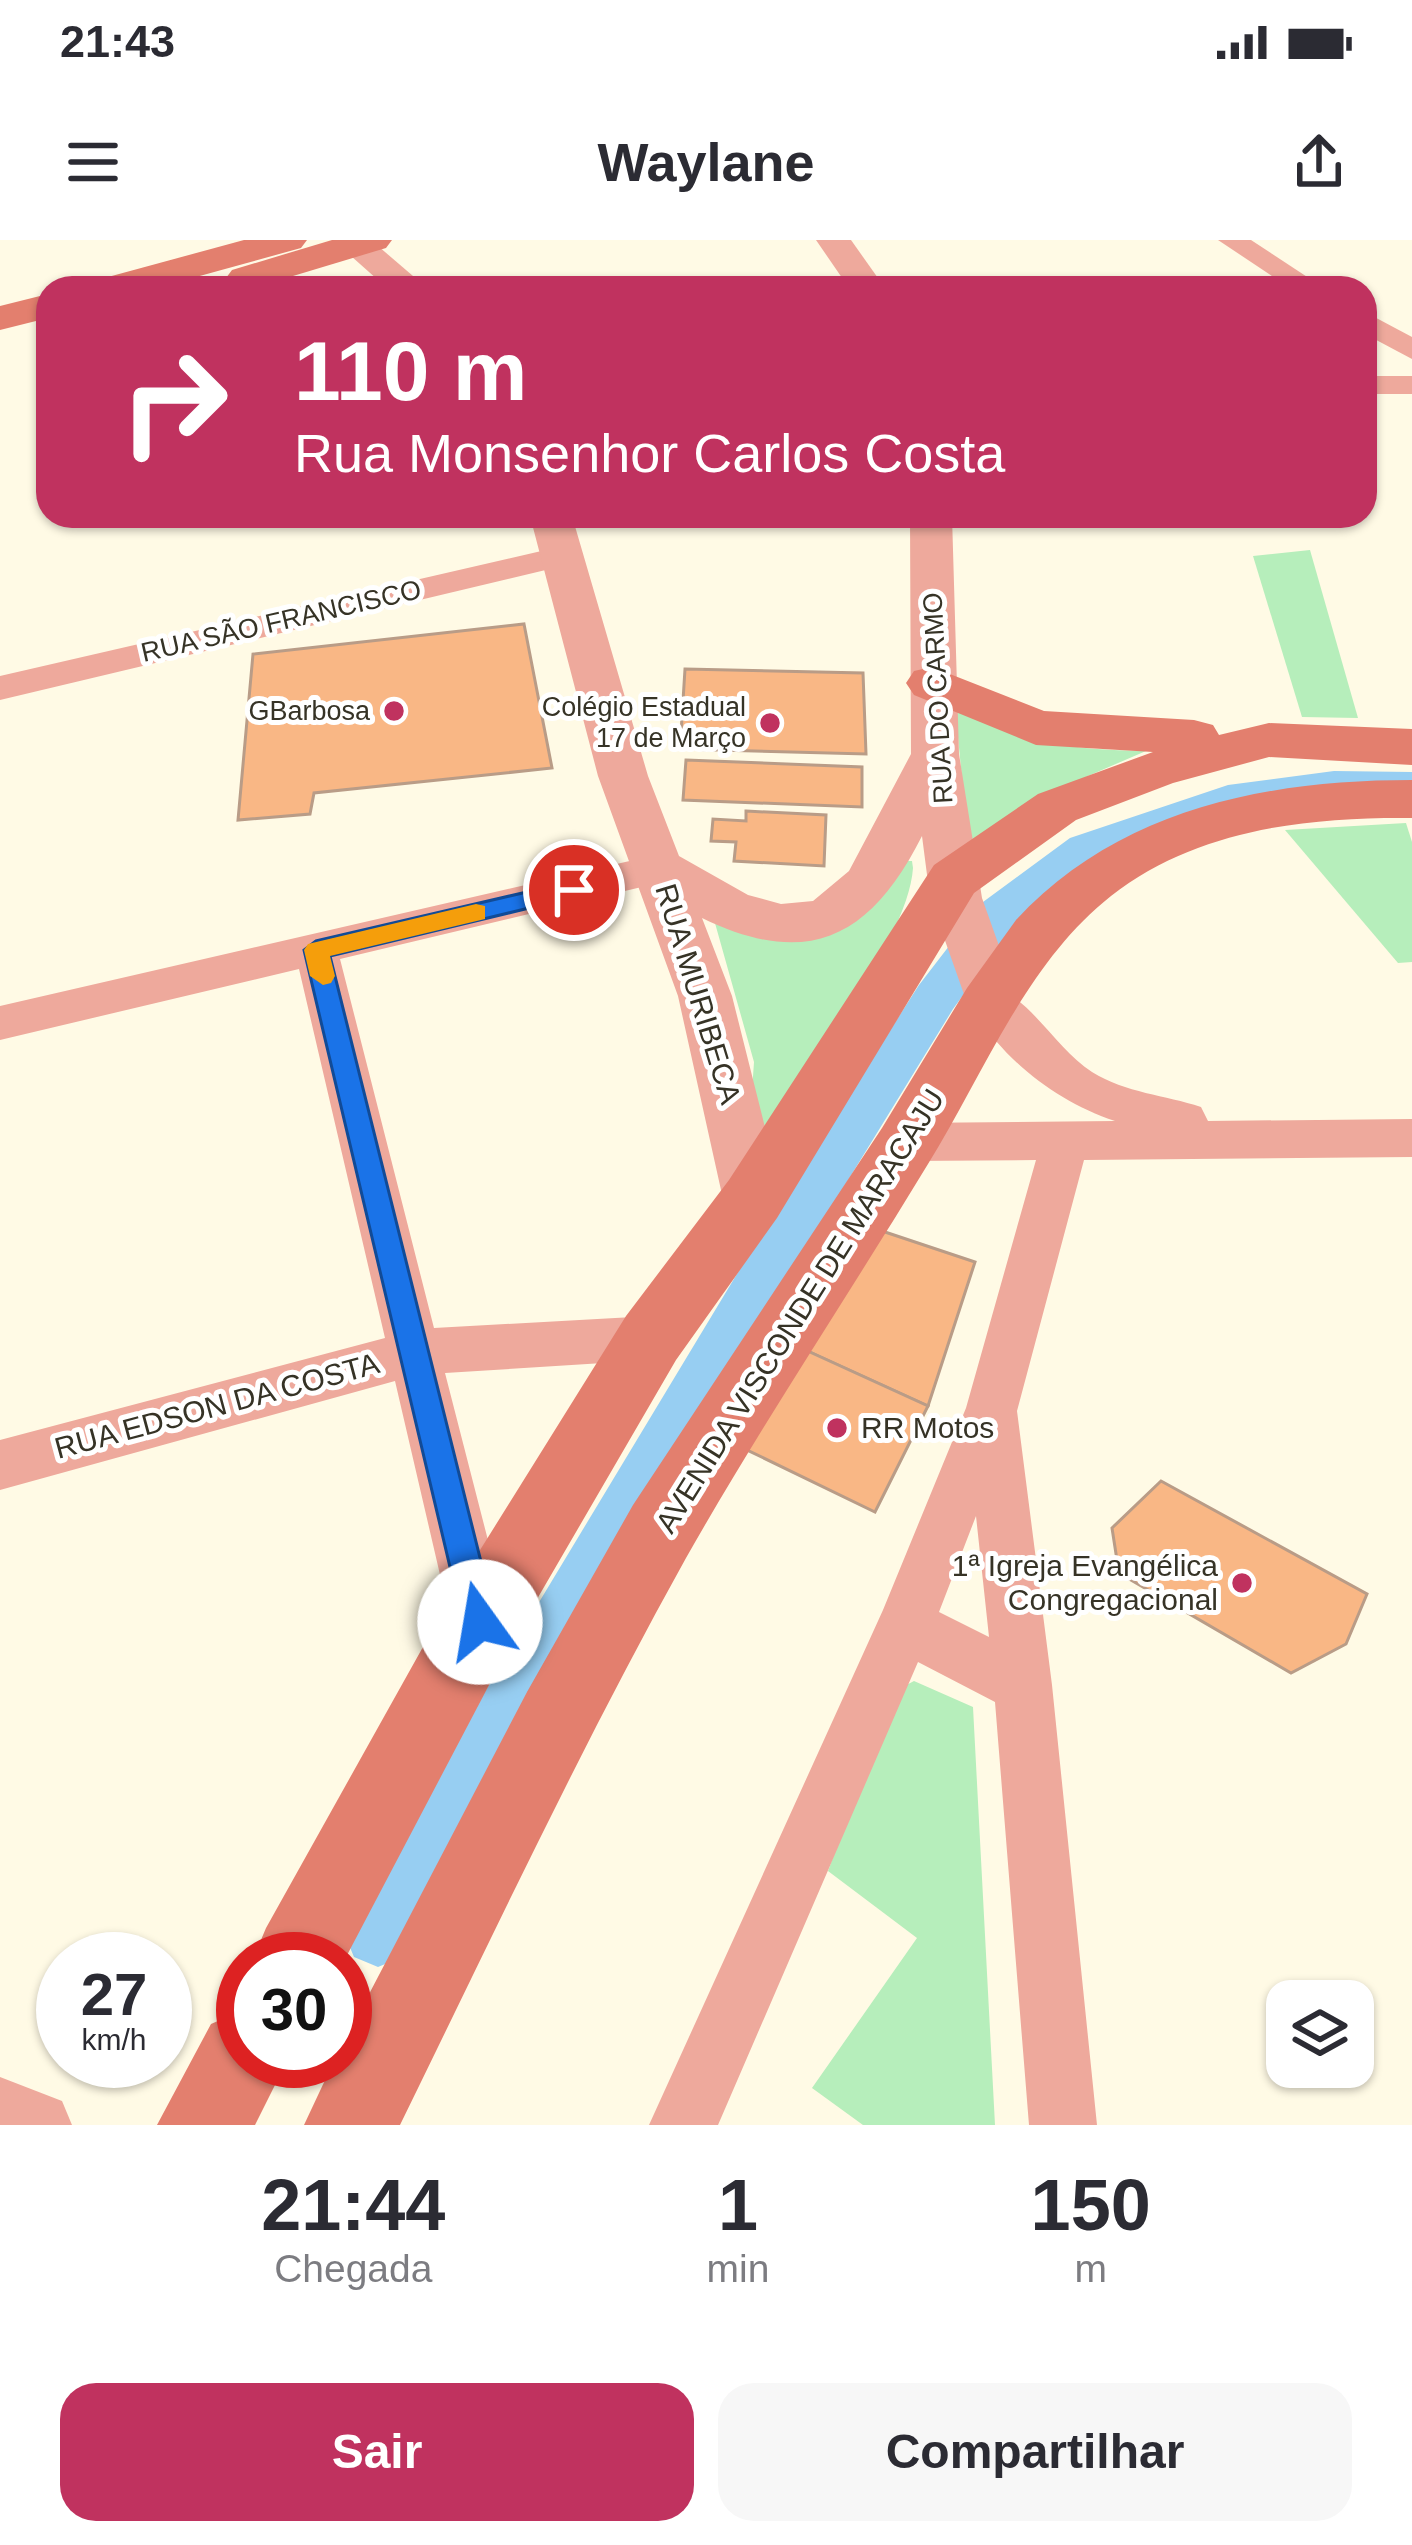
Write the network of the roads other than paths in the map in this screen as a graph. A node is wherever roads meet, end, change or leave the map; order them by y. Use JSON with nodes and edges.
{"nodes":[{"id":1,"x":288,"y":240,"type":"edge"},
{"id":2,"x":833,"y":240,"type":"edge"},
{"id":3,"x":1232,"y":240,"type":"edge"},
{"id":4,"x":361,"y":241,"type":"edge"},
{"id":5,"x":155,"y":276,"type":"edge"},
{"id":6,"x":252,"y":276,"type":"edge"},
{"id":7,"x":397,"y":276,"type":"edge"},
{"id":8,"x":858,"y":276,"type":"edge"},
{"id":9,"x":1290,"y":276,"type":"edge"},
{"id":10,"x":36,"y":309,"type":"edge"},
{"id":11,"x":0,"y":318,"type":"edge"},
{"id":12,"x":1377,"y":329,"type":"edge"},
{"id":13,"x":36,"y":339,"type":"edge"},
{"id":14,"x":0,"y":347,"type":"edge"},
{"id":15,"x":1412,"y":350,"type":"edge"},
{"id":16,"x":1377,"y":385,"type":"edge"},
{"id":17,"x":1412,"y":385,"type":"edge"},
{"id":18,"x":931,"y":528,"type":"edge"},
{"id":19,"x":557,"y":536,"type":"edge"},
{"id":20,"x":932,"y":683,"type":"junction"},
{"id":21,"x":0,"y":688,"type":"edge"},
{"id":22,"x":1270,"y":740,"type":"junction"},
{"id":23,"x":1412,"y":747,"type":"edge"},
{"id":24,"x":935,"y":754,"type":"junction"},
{"id":25,"x":1412,"y":799,"type":"edge"},
{"id":26,"x":660,"y":869,"type":"junction"},
{"id":27,"x":955,"y":888,"type":"junction"},
{"id":28,"x":316,"y":950,"type":"junction"},
{"id":29,"x":985,"y":985,"type":"junction"},
{"id":30,"x":0,"y":1023,"type":"edge"},
{"id":31,"x":1272,"y":1136,"type":"junction"},
{"id":32,"x":1412,"y":1138,"type":"edge"},
{"id":33,"x":1065,"y":1141,"type":"junction"},
{"id":34,"x":907,"y":1142,"type":"junction"},
{"id":35,"x":753,"y":1199,"type":"junction"},
{"id":36,"x":651,"y":1337,"type":"junction"},
{"id":37,"x":416,"y":1352,"type":"junction"},
{"id":38,"x":992,"y":1408,"type":"junction"},
{"id":39,"x":0,"y":1465,"type":"edge"},
{"id":40,"x":480,"y":1622,"type":"junction"},
{"id":41,"x":905,"y":1625,"type":"junction"},
{"id":42,"x":1024,"y":1685,"type":"junction"},
{"id":43,"x":312,"y":1932,"type":"edge"},
{"id":44,"x":225,"y":2088,"type":"edge"},
{"id":45,"x":347,"y":2093,"type":"edge"},
{"id":46,"x":0,"y":2110,"type":"edge"},
{"id":47,"x":38,"y":2125,"type":"edge"},
{"id":48,"x":204,"y":2125,"type":"edge"},
{"id":49,"x":683,"y":2125,"type":"edge"},
{"id":50,"x":1063,"y":2125,"type":"edge"}],
"edges":[{"from":1,"to":5,"type":"main road"},
{"from":2,"to":8,"type":"street"},
{"from":3,"to":9,"type":"street"},
{"from":4,"to":6,"type":"main road"},
{"from":4,"to":7,"type":"street"},
{"from":10,"to":11,"type":"main road"},
{"from":12,"to":15,"type":"street"},
{"from":13,"to":14,"type":"main road"},
{"from":16,"to":17,"type":"street"},
{"from":18,"to":20,"type":"street","name":"RUA DO CARMO"},
{"from":19,"to":21,"type":"street","name":"RUA SÃO FRANCISCO"},
{"from":19,"to":26,"type":"street","name":"RUA MURIBECA"},
{"from":20,"to":22,"type":"main road"},
{"from":20,"to":24,"type":"street","name":"RUA DO CARMO"},
{"from":22,"to":23,"type":"main road"},
{"from":22,"to":27,"type":"main road"},
{"from":24,"to":26,"type":"street"},
{"from":24,"to":27,"type":"street","name":"RUA DO CARMO"},
{"from":25,"to":29,"type":"main road","name":"AVENIDA VISCONDE DE MARACAJU"},
{"from":26,"to":28,"type":"street"},
{"from":26,"to":35,"type":"street","name":"RUA MURIBECA"},
{"from":27,"to":29,"type":"street","name":"RUA DO CARMO"},
{"from":27,"to":35,"type":"main road"},
{"from":28,"to":30,"type":"street"},
{"from":28,"to":37,"type":"street"},
{"from":29,"to":31,"type":"street"},
{"from":29,"to":34,"type":"main road","name":"AVENIDA VISCONDE DE MARACAJU"},
{"from":31,"to":32,"type":"street"},
{"from":31,"to":33,"type":"street"},
{"from":33,"to":34,"type":"street"},
{"from":33,"to":38,"type":"street"},
{"from":34,"to":45,"type":"main road","name":"AVENIDA VISCONDE DE MARACAJU"},
{"from":35,"to":36,"type":"main road"},
{"from":36,"to":37,"type":"street","name":"RUA EDSON DA COSTA"},
{"from":36,"to":40,"type":"main road"},
{"from":37,"to":39,"type":"street","name":"RUA EDSON DA COSTA"},
{"from":37,"to":40,"type":"street"},
{"from":38,"to":41,"type":"street"},
{"from":38,"to":42,"type":"street"},
{"from":40,"to":43,"type":"main road"},
{"from":41,"to":42,"type":"street"},
{"from":41,"to":49,"type":"street"},
{"from":42,"to":50,"type":"street"},
{"from":44,"to":48,"type":"main road"},
{"from":46,"to":47,"type":"street"}]}
